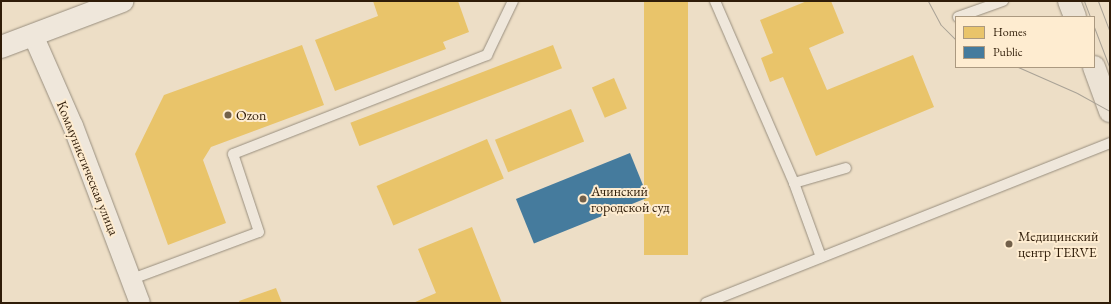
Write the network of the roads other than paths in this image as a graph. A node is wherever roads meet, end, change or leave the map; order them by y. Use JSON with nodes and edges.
{"nodes":[{"id":1,"x":123,"y":1,"type":"edge"},
{"id":2,"x":513,"y":1,"type":"edge"},
{"id":3,"x":715,"y":1,"type":"edge"},
{"id":4,"x":1003,"y":1,"type":"edge"},
{"id":5,"x":1069,"y":1,"type":"edge"},
{"id":6,"x":962,"y":16,"type":"edge"},
{"id":7,"x":1075,"y":16,"type":"edge"},
{"id":8,"x":33,"y":35,"type":"junction"},
{"id":9,"x":1,"y":47,"type":"edge"},
{"id":10,"x":1094,"y":68,"type":"edge"},
{"id":11,"x":1110,"y":111,"type":"edge"},
{"id":12,"x":1110,"y":143,"type":"edge"},
{"id":13,"x":846,"y":168,"type":"dead end"},
{"id":14,"x":794,"y":183,"type":"junction"},
{"id":15,"x":821,"y":258,"type":"junction"},
{"id":16,"x":132,"y":278,"type":"junction"},
{"id":17,"x":729,"y":299,"type":"edge"},
{"id":18,"x":140,"y":303,"type":"edge"},
{"id":19,"x":706,"y":303,"type":"edge"}],
"edges":[{"from":1,"to":8,"type":"street"},
{"from":2,"to":16,"type":"lane"},
{"from":3,"to":14,"type":"lane"},
{"from":4,"to":6,"type":"lane"},
{"from":5,"to":7,"type":"main road"},
{"from":8,"to":9,"type":"street"},
{"from":8,"to":16,"type":"street","name":"Коммунистическая улица"},
{"from":10,"to":11,"type":"main road"},
{"from":12,"to":15,"type":"lane"},
{"from":13,"to":14,"type":"lane"},
{"from":14,"to":15,"type":"lane"},
{"from":15,"to":17,"type":"lane"},
{"from":16,"to":18,"type":"street","name":"Коммунистическая улица"},
{"from":17,"to":19,"type":"lane"}]}
